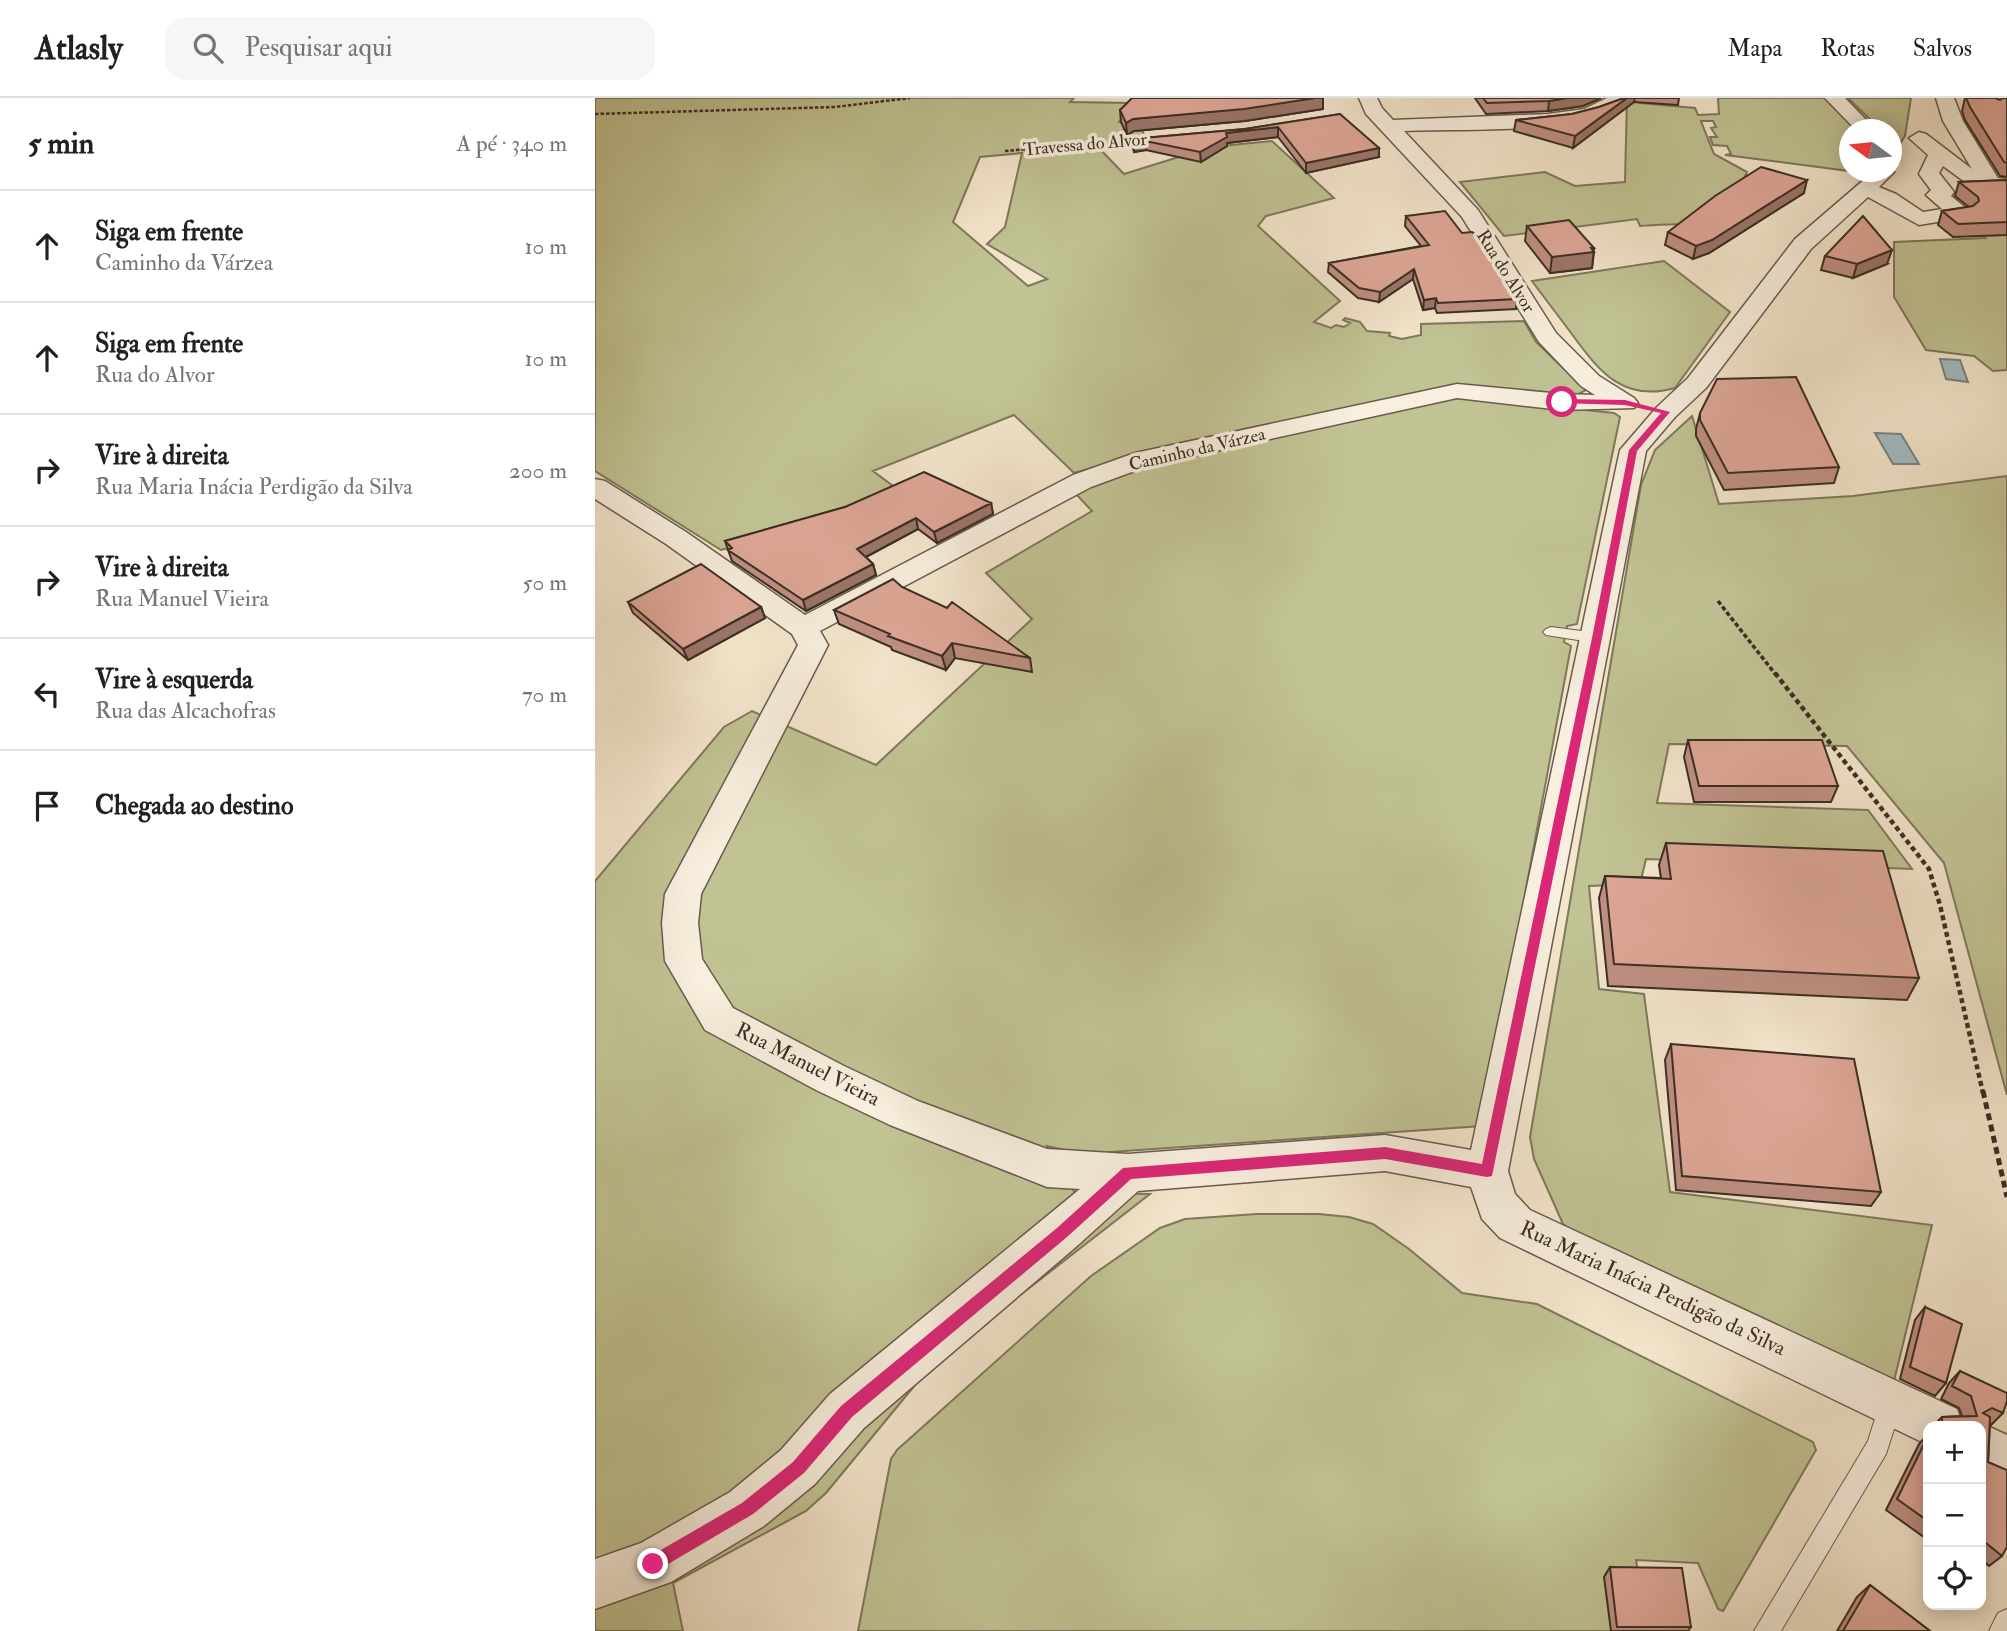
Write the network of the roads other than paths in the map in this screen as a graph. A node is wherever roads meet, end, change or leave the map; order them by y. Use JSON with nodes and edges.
{"nodes":[{"id":1,"x":1559,"y":98,"type":"edge"},
{"id":2,"x":1616,"y":98,"type":"edge"},
{"id":3,"x":1834,"y":98,"type":"edge"},
{"id":4,"x":1945,"y":98,"type":"edge"},
{"id":5,"x":1370,"y":104,"type":"edge"},
{"id":6,"x":1347,"y":113,"type":"dead end"},
{"id":7,"x":1581,"y":115,"type":"junction"},
{"id":8,"x":1856,"y":119,"type":"edge"},
{"id":9,"x":1388,"y":126,"type":"junction"},
{"id":10,"x":1939,"y":153,"type":"junction"},
{"id":11,"x":1902,"y":157,"type":"edge"},
{"id":12,"x":1870,"y":182,"type":"edge"},
{"id":13,"x":1892,"y":182,"type":"edge"},
{"id":14,"x":2000,"y":184,"type":"edge"},
{"id":15,"x":1625,"y":403,"type":"junction"},
{"id":16,"x":1666,"y":412,"type":"junction"},
{"id":17,"x":595,"y":487,"type":"edge"},
{"id":18,"x":803,"y":628,"type":"junction"},
{"id":19,"x":1551,"y":632,"type":"dead end"},
{"id":20,"x":1597,"y":638,"type":"junction"},
{"id":21,"x":1487,"y":1171,"type":"junction"},
{"id":22,"x":1128,"y":1173,"type":"junction"},
{"id":23,"x":1891,"y":1401,"type":"junction"},
{"id":24,"x":1930,"y":1421,"type":"edge"},
{"id":25,"x":1986,"y":1450,"type":"edge"},
{"id":26,"x":2007,"y":1460,"type":"edge"},
{"id":27,"x":595,"y":1584,"type":"edge"},
{"id":28,"x":2007,"y":1622,"type":"edge"},
{"id":29,"x":1767,"y":1631,"type":"edge"},
{"id":30,"x":2002,"y":1631,"type":"edge"}],
"edges":[{"from":1,"to":7,"type":"street"},
{"from":2,"to":7,"type":"street"},
{"from":3,"to":8,"type":"street"},
{"from":4,"to":14,"type":"street"},
{"from":5,"to":6,"type":"street"},
{"from":5,"to":9,"type":"street","name":"Rua do Alvor"},
{"from":7,"to":9,"type":"street"},
{"from":9,"to":15,"type":"street","name":"Rua do Alvor"},
{"from":10,"to":11,"type":"street"},
{"from":10,"to":13,"type":"street"},
{"from":10,"to":14,"type":"street"},
{"from":12,"to":16,"type":"street","name":"Rua Maria Inácia Perdigão da Silva"},
{"from":15,"to":16,"type":"street","name":"Rua do Alvor"},
{"from":15,"to":18,"type":"street","name":"Caminho da Várzea"},
{"from":16,"to":20,"type":"street","name":"Rua Maria Inácia Perdigão da Silva"},
{"from":17,"to":18,"type":"street"},
{"from":18,"to":22,"type":"street","name":"Rua Manuel Vieira"},
{"from":19,"to":20,"type":"lane"},
{"from":20,"to":21,"type":"street","name":"Rua Maria Inácia Perdigão da Silva"},
{"from":21,"to":22,"type":"street","name":"Rua Manuel Vieira"},
{"from":21,"to":23,"type":"street","name":"Rua Maria Inácia Perdigão da Silva"},
{"from":22,"to":27,"type":"street"},
{"from":23,"to":24,"type":"street","name":"Rua Maria Inácia Perdigão da Silva"},
{"from":23,"to":29,"type":"lane"},
{"from":25,"to":26,"type":"street"},
{"from":28,"to":30,"type":"lane"}]}
